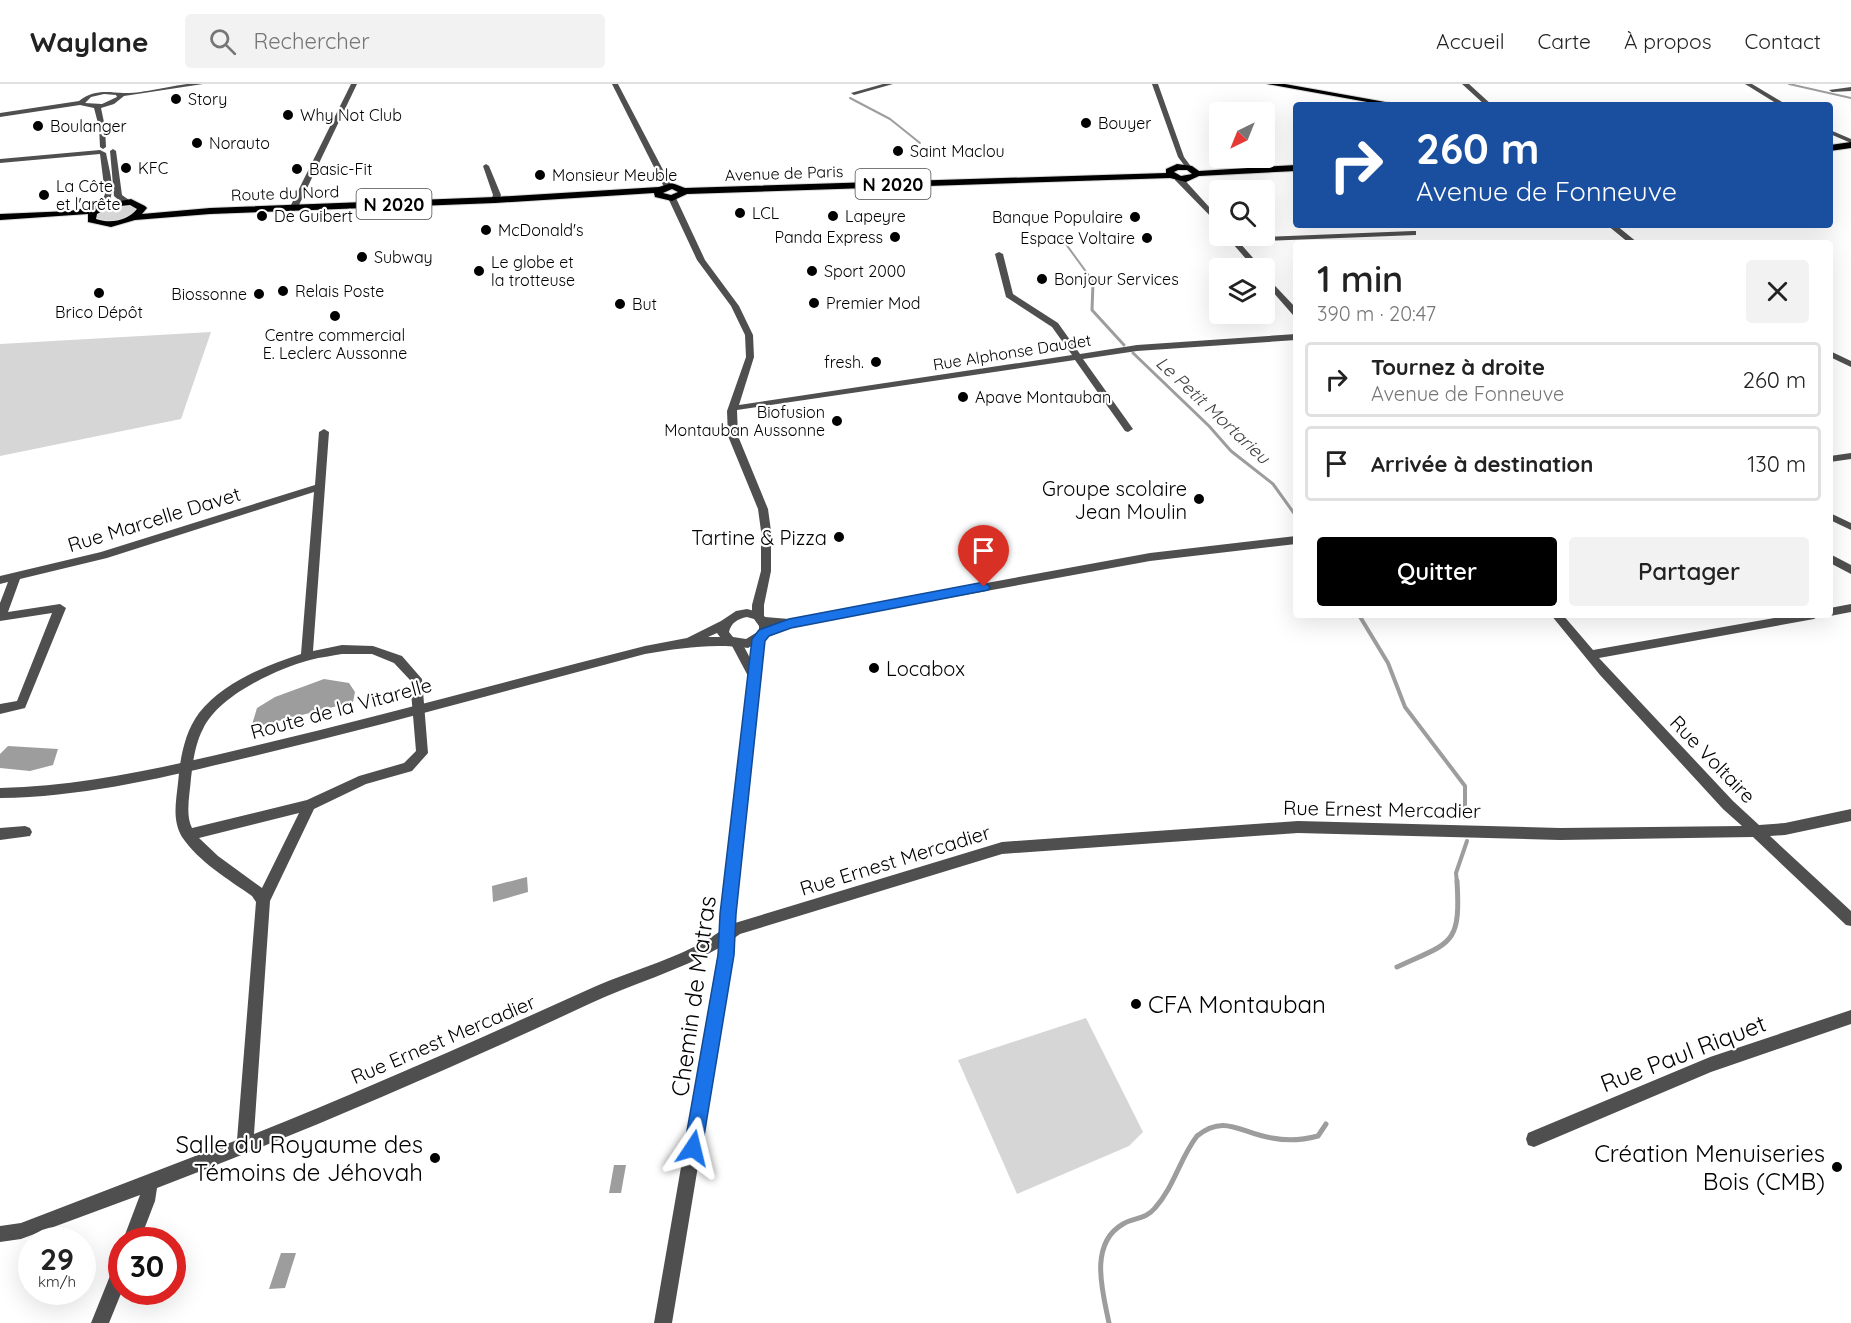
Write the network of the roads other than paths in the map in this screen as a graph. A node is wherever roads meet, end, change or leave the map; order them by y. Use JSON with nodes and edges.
{"nodes":[{"id":1,"x":200,"y":84,"type":"edge"},
{"id":2,"x":354,"y":84,"type":"edge"},
{"id":3,"x":615,"y":84,"type":"edge"},
{"id":4,"x":890,"y":84,"type":"edge"},
{"id":5,"x":1155,"y":84,"type":"edge"},
{"id":6,"x":1271,"y":84,"type":"edge"},
{"id":7,"x":1464,"y":84,"type":"edge"},
{"id":8,"x":1748,"y":84,"type":"edge"},
{"id":9,"x":167,"y":86,"type":"edge"},
{"id":10,"x":1851,"y":89,"type":"edge"},
{"id":11,"x":1832,"y":90,"type":"dead end"},
{"id":12,"x":854,"y":93,"type":"dead end"},
{"id":13,"x":121,"y":95,"type":"junction"},
{"id":14,"x":1380,"y":102,"type":"edge"},
{"id":15,"x":1485,"y":102,"type":"edge"},
{"id":16,"x":1779,"y":102,"type":"edge"},
{"id":17,"x":81,"y":103,"type":"junction"},
{"id":18,"x":107,"y":105,"type":"junction"},
{"id":19,"x":97,"y":106,"type":"junction"},
{"id":20,"x":0,"y":115,"type":"edge"},
{"id":21,"x":1833,"y":134,"type":"edge"},
{"id":22,"x":1851,"y":143,"type":"edge"},
{"id":23,"x":112,"y":148,"type":"junction"},
{"id":24,"x":1833,"y":148,"type":"edge"},
{"id":25,"x":1833,"y":149,"type":"edge"},
{"id":26,"x":101,"y":150,"type":"junction"},
{"id":27,"x":1851,"y":151,"type":"edge"},
{"id":28,"x":1181,"y":157,"type":"junction"},
{"id":29,"x":0,"y":161,"type":"edge"},
{"id":30,"x":486,"y":165,"type":"dead end"},
{"id":31,"x":1293,"y":168,"type":"edge"},
{"id":32,"x":1193,"y":172,"type":"junction"},
{"id":33,"x":1174,"y":173,"type":"junction"},
{"id":34,"x":662,"y":190,"type":"junction"},
{"id":35,"x":684,"y":191,"type":"junction"},
{"id":36,"x":1194,"y":195,"type":"junction"},
{"id":37,"x":672,"y":198,"type":"junction"},
{"id":38,"x":122,"y":199,"type":"junction"},
{"id":39,"x":495,"y":200,"type":"junction"},
{"id":40,"x":294,"y":207,"type":"junction"},
{"id":41,"x":100,"y":208,"type":"junction"},
{"id":42,"x":142,"y":208,"type":"junction"},
{"id":43,"x":210,"y":210,"type":"junction"},
{"id":44,"x":1209,"y":212,"type":"edge"},
{"id":45,"x":0,"y":218,"type":"edge"},
{"id":46,"x":131,"y":218,"type":"junction"},
{"id":47,"x":90,"y":219,"type":"junction"},
{"id":48,"x":1615,"y":228,"type":"edge"},
{"id":49,"x":1413,"y":233,"type":"dead end"},
{"id":50,"x":1275,"y":237,"type":"edge"},
{"id":51,"x":1630,"y":240,"type":"edge"},
{"id":52,"x":1239,"y":246,"type":"edge"},
{"id":53,"x":999,"y":254,"type":"dead end"},
{"id":54,"x":1249,"y":258,"type":"edge"},
{"id":55,"x":1275,"y":289,"type":"edge"},
{"id":56,"x":1293,"y":310,"type":"edge"},
{"id":57,"x":1293,"y":337,"type":"edge"},
{"id":58,"x":1833,"y":355,"type":"edge"},
{"id":59,"x":1078,"y":357,"type":"junction"},
{"id":60,"x":1851,"y":364,"type":"edge"},
{"id":61,"x":734,"y":408,"type":"junction"},
{"id":62,"x":1128,"y":429,"type":"dead end"},
{"id":63,"x":324,"y":432,"type":"dead end"},
{"id":64,"x":1851,"y":456,"type":"edge"},
{"id":65,"x":1833,"y":459,"type":"edge"},
{"id":66,"x":318,"y":487,"type":"junction"},
{"id":67,"x":1833,"y":518,"type":"edge"},
{"id":68,"x":1851,"y":527,"type":"edge"},
{"id":69,"x":1293,"y":535,"type":"edge"},
{"id":70,"x":1293,"y":540,"type":"edge"},
{"id":71,"x":1150,"y":557,"type":"junction"},
{"id":72,"x":1833,"y":560,"type":"edge"},
{"id":73,"x":1851,"y":570,"type":"edge"},
{"id":74,"x":15,"y":578,"type":"junction"},
{"id":75,"x":0,"y":580,"type":"edge"},
{"id":76,"x":760,"y":594,"type":"junction"},
{"id":77,"x":1851,"y":608,"type":"edge"},
{"id":78,"x":1833,"y":611,"type":"edge"},
{"id":79,"x":741,"y":614,"type":"junction"},
{"id":80,"x":0,"y":617,"type":"edge"},
{"id":81,"x":1560,"y":618,"type":"edge"},
{"id":82,"x":1797,"y":618,"type":"edge"},
{"id":83,"x":725,"y":624,"type":"junction"},
{"id":84,"x":761,"y":627,"type":"junction"},
{"id":85,"x":689,"y":642,"type":"junction"},
{"id":86,"x":733,"y":643,"type":"junction"},
{"id":87,"x":308,"y":655,"type":"junction"},
{"id":88,"x":1591,"y":655,"type":"junction"},
{"id":89,"x":753,"y":674,"type":"junction"},
{"id":90,"x":420,"y":708,"type":"junction"},
{"id":91,"x":0,"y":709,"type":"edge"},
{"id":92,"x":188,"y":767,"type":"junction"},
{"id":93,"x":0,"y":793,"type":"edge"},
{"id":94,"x":309,"y":806,"type":"junction"},
{"id":95,"x":1851,"y":816,"type":"edge"},
{"id":96,"x":1757,"y":831,"type":"junction"},
{"id":97,"x":25,"y":832,"type":"dead end"},
{"id":98,"x":0,"y":834,"type":"edge"},
{"id":99,"x":188,"y":835,"type":"junction"},
{"id":100,"x":263,"y":901,"type":"junction"},
{"id":101,"x":1851,"y":920,"type":"edge"},
{"id":102,"x":726,"y":937,"type":"junction"},
{"id":103,"x":1851,"y":1017,"type":"edge"},
{"id":104,"x":1534,"y":1139,"type":"dead end"},
{"id":105,"x":245,"y":1145,"type":"junction"},
{"id":106,"x":150,"y":1184,"type":"junction"},
{"id":107,"x":137,"y":1227,"type":"edge"},
{"id":108,"x":0,"y":1234,"type":"edge"},
{"id":109,"x":108,"y":1303,"type":"edge"},
{"id":110,"x":100,"y":1323,"type":"edge"},
{"id":111,"x":663,"y":1323,"type":"edge"}],
"edges":[{"from":1,"to":9,"type":"street"},
{"from":2,"to":40,"type":"street"},
{"from":3,"to":34,"type":"street"},
{"from":4,"to":12,"type":"street"},
{"from":5,"to":28,"type":"street"},
{"from":6,"to":14,"type":"main road"},
{"from":7,"to":15,"type":"street"},
{"from":8,"to":16,"type":"street"},
{"from":9,"to":13,"type":"street"},
{"from":10,"to":11,"type":"street"},
{"from":13,"to":17,"type":"street"},
{"from":13,"to":18,"type":"street"},
{"from":17,"to":19,"type":"street"},
{"from":17,"to":20,"type":"street"},
{"from":18,"to":19,"type":"street"},
{"from":18,"to":23,"type":"street"},
{"from":19,"to":26,"type":"street"},
{"from":21,"to":22,"type":"street"},
{"from":22,"to":24,"type":"main road"},
{"from":23,"to":26,"type":"street"},
{"from":23,"to":38,"type":"street"},
{"from":25,"to":27,"type":"main road"},
{"from":26,"to":29,"type":"street"},
{"from":26,"to":41,"type":"street"},
{"from":28,"to":32,"type":"street"},
{"from":28,"to":33,"type":"street"},
{"from":30,"to":39,"type":"street"},
{"from":31,"to":32,"type":"main road"},
{"from":32,"to":33,"type":"main road","name":"Avenue de Paris"},
{"from":32,"to":36,"type":"street"},
{"from":33,"to":35,"type":"main road","name":"Avenue de Paris","number":"N 2020"},
{"from":33,"to":36,"type":"street"},
{"from":34,"to":35,"type":"main road"},
{"from":34,"to":37,"type":"main road"},
{"from":34,"to":39,"type":"main road","name":"Route du Nord","number":"N 2020"},
{"from":35,"to":37,"type":"main road"},
{"from":36,"to":44,"type":"street"},
{"from":37,"to":61,"type":"street","name":"Chemin de Matras"},
{"from":38,"to":41,"type":"main road"},
{"from":38,"to":42,"type":"main road","name":"Route du Nord"},
{"from":39,"to":40,"type":"main road","name":"Route du Nord","number":"N 2020"},
{"from":40,"to":43,"type":"main road","name":"Route du Nord","number":"N 2020"},
{"from":41,"to":45,"type":"main road"},
{"from":41,"to":47,"type":"main road"},
{"from":42,"to":43,"type":"main road","name":"Route du Nord","number":"N 2020"},
{"from":42,"to":46,"type":"main road"},
{"from":43,"to":46,"type":"main road","name":"Route du Nord","number":"N 2020"},
{"from":45,"to":47,"type":"main road"},
{"from":46,"to":47,"type":"main road","name":"Route du Nord"},
{"from":48,"to":51,"type":"street"},
{"from":49,"to":50,"type":"street"},
{"from":52,"to":54,"type":"street"},
{"from":53,"to":59,"type":"street"},
{"from":55,"to":56,"type":"street"},
{"from":57,"to":59,"type":"street","name":"Rue Alphonse Daudet"},
{"from":58,"to":60,"type":"street"},
{"from":59,"to":61,"type":"street","name":"Rue Alphonse Daudet"},
{"from":59,"to":62,"type":"street"},
{"from":61,"to":76,"type":"street","name":"Chemin de Matras"},
{"from":63,"to":66,"type":"street"},
{"from":64,"to":65,"type":"street"},
{"from":66,"to":74,"type":"street","name":"Rue Marcelle Davet"},
{"from":66,"to":87,"type":"street"},
{"from":67,"to":68,"type":"street"},
{"from":69,"to":71,"type":"street"},
{"from":70,"to":71,"type":"street"},
{"from":71,"to":84,"type":"street"},
{"from":72,"to":73,"type":"street"},
{"from":74,"to":75,"type":"street","name":"Rue Marcelle Davet"},
{"from":74,"to":80,"type":"street"},
{"from":76,"to":79,"type":"street"},
{"from":76,"to":84,"type":"street","name":"Chemin de Matras"},
{"from":77,"to":78,"type":"street"},
{"from":79,"to":83,"type":"street"},
{"from":79,"to":84,"type":"street"},
{"from":80,"to":91,"type":"street"},
{"from":81,"to":88,"type":"street","name":"Rue Voltaire"},
{"from":82,"to":88,"type":"street"},
{"from":83,"to":85,"type":"street","name":"Route de la Vitarelle"},
{"from":83,"to":86,"type":"street"},
{"from":84,"to":86,"type":"street"},
{"from":84,"to":89,"type":"street","name":"Chemin de Matras"},
{"from":85,"to":86,"type":"street","name":"Route de la Vitarelle"},
{"from":85,"to":90,"type":"street","name":"Route de la Vitarelle"},
{"from":86,"to":89,"type":"street"},
{"from":87,"to":90,"type":"street"},
{"from":87,"to":92,"type":"street"},
{"from":88,"to":96,"type":"street","name":"Rue Voltaire"},
{"from":89,"to":102,"type":"street","name":"Chemin de Matras"},
{"from":90,"to":92,"type":"street","name":"Route de la Vitarelle"},
{"from":90,"to":94,"type":"street"},
{"from":92,"to":93,"type":"street","name":"Route de la Vitarelle"},
{"from":92,"to":99,"type":"street"},
{"from":94,"to":99,"type":"street"},
{"from":94,"to":100,"type":"street"},
{"from":95,"to":96,"type":"street","name":"Rue Ernest Mercadier"},
{"from":96,"to":101,"type":"street","name":"Rue Voltaire"},
{"from":96,"to":102,"type":"street","name":"Rue Ernest Mercadier"},
{"from":97,"to":98,"type":"street"},
{"from":99,"to":100,"type":"street"},
{"from":100,"to":105,"type":"street"},
{"from":102,"to":105,"type":"street","name":"Rue Ernest Mercadier"},
{"from":102,"to":111,"type":"street","name":"Chemin de Matras"},
{"from":103,"to":104,"type":"street","name":"Rue Paul Riquet"},
{"from":105,"to":106,"type":"street","name":"Rue Ernest Mercadier"},
{"from":106,"to":107,"type":"street"},
{"from":106,"to":108,"type":"street","name":"Rue Ernest Mercadier"},
{"from":109,"to":110,"type":"street"}]}
